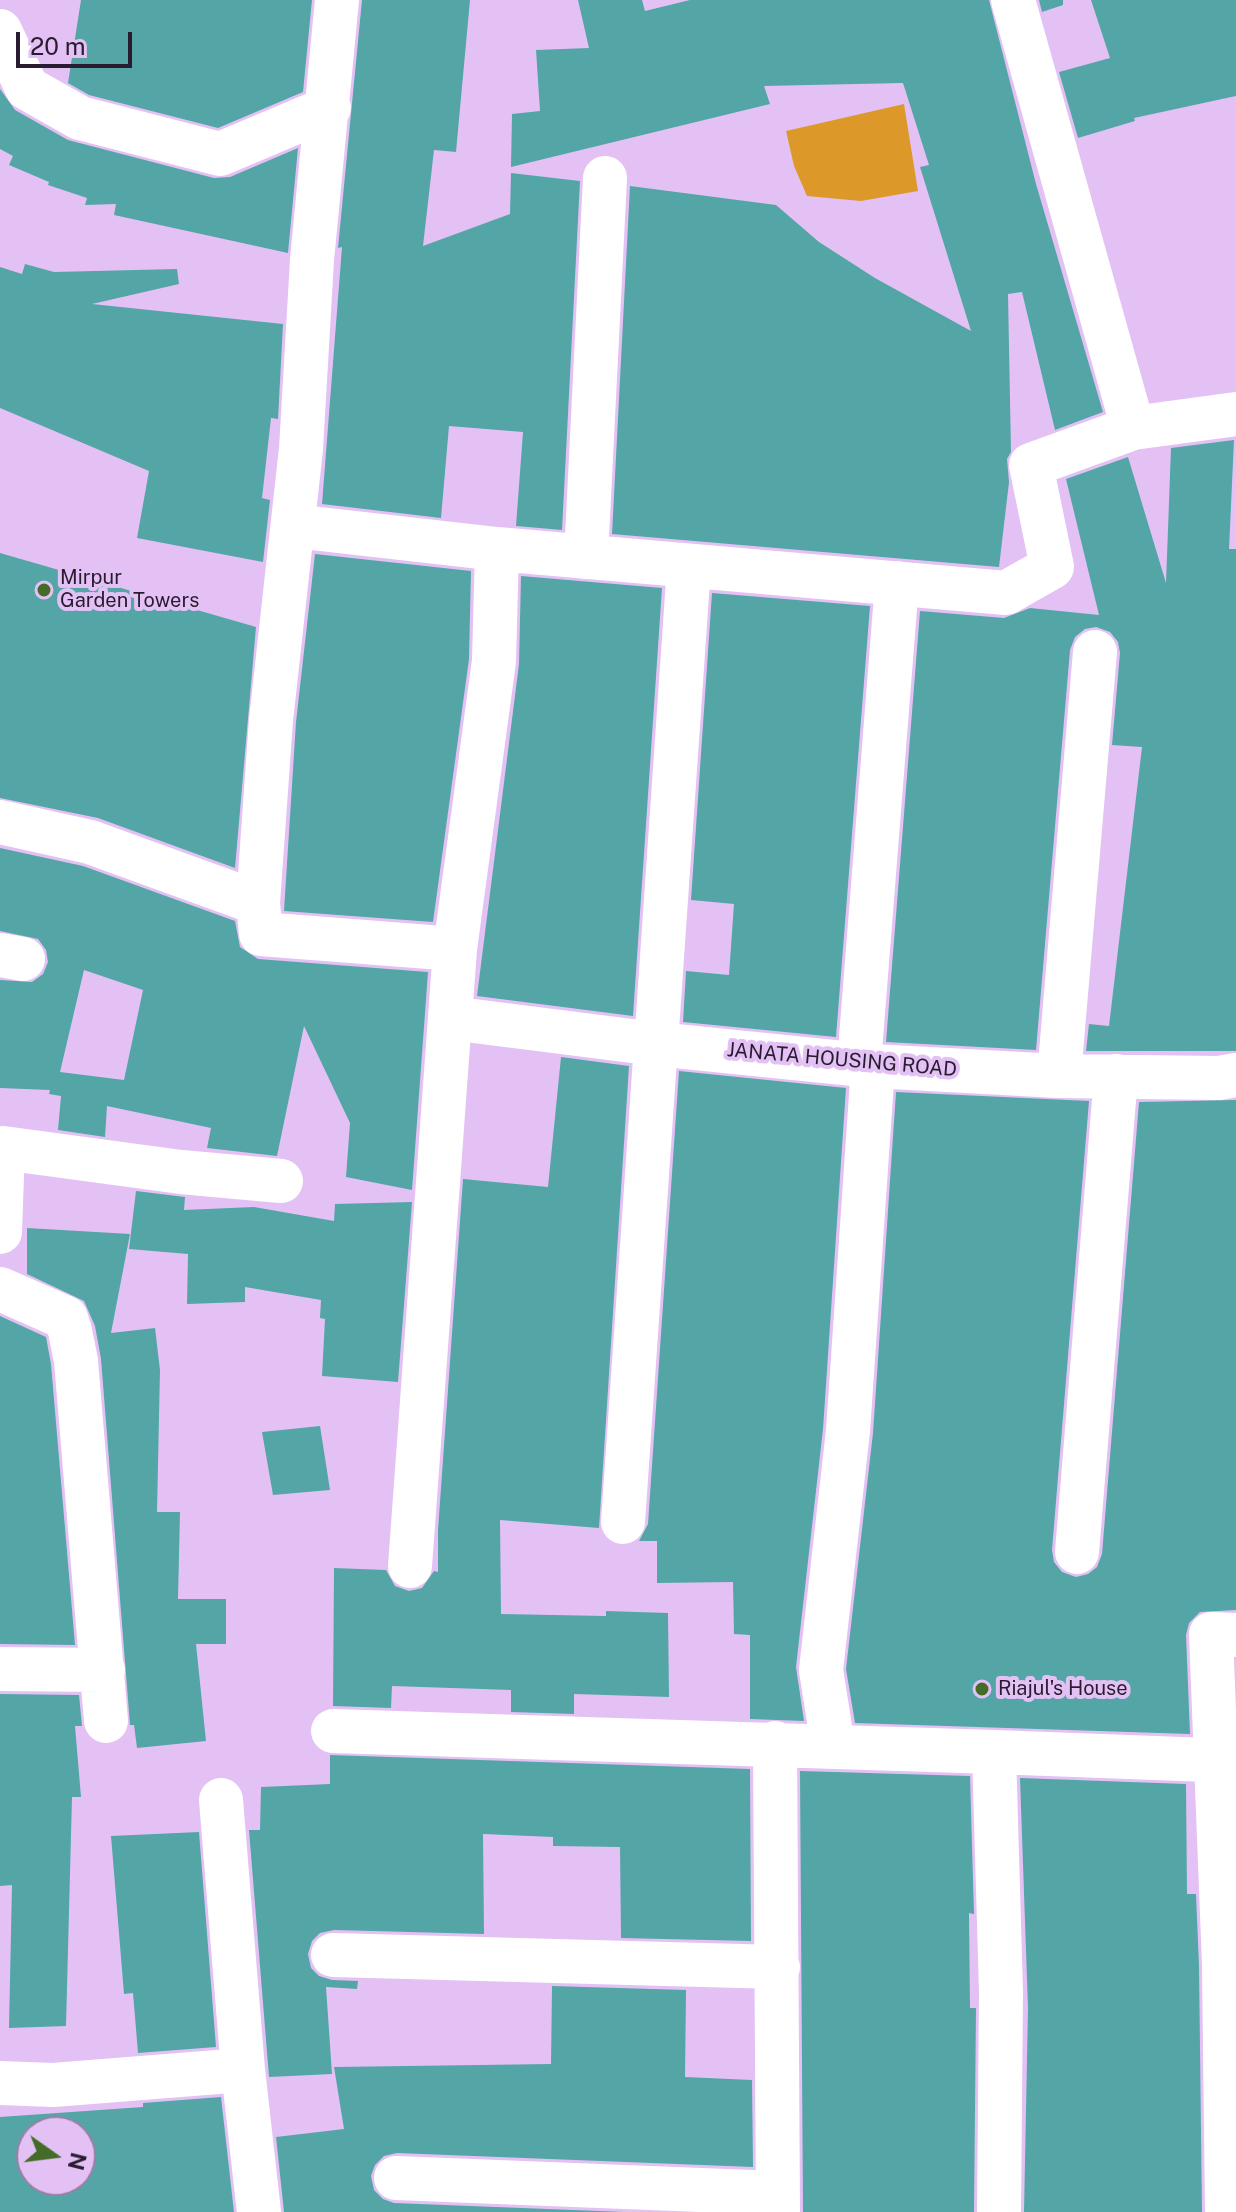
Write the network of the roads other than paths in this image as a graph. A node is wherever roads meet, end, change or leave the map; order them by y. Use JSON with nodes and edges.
{"nodes":[{"id":1,"x":337,"y":0,"type":"edge"},
{"id":2,"x":1013,"y":0,"type":"edge"},
{"id":3,"x":0,"y":31,"type":"edge"},
{"id":4,"x":329,"y":108,"type":"junction"},
{"id":5,"x":605,"y":178,"type":"dead end"},
{"id":6,"x":1236,"y":414,"type":"edge"},
{"id":7,"x":1133,"y":428,"type":"junction"},
{"id":8,"x":294,"y":526,"type":"junction"},
{"id":9,"x":497,"y":549,"type":"junction"},
{"id":10,"x":586,"y":557,"type":"junction"},
{"id":11,"x":689,"y":566,"type":"junction"},
{"id":12,"x":897,"y":583,"type":"junction"},
{"id":13,"x":1095,"y":652,"type":"dead end"},
{"id":14,"x":0,"y":822,"type":"edge"},
{"id":15,"x":258,"y":903,"type":"junction"},
{"id":16,"x":455,"y":949,"type":"junction"},
{"id":17,"x":450,"y":1018,"type":"junction"},
{"id":18,"x":656,"y":1044,"type":"junction"},
{"id":19,"x":866,"y":1064,"type":"junction"},
{"id":20,"x":1236,"y":1075,"type":"edge"},
{"id":21,"x":1059,"y":1076,"type":"junction"},
{"id":22,"x":1116,"y":1076,"type":"junction"},
{"id":23,"x":281,"y":1181,"type":"dead end"},
{"id":24,"x":0,"y":1232,"type":"edge"},
{"id":25,"x":0,"y":1289,"type":"edge"},
{"id":26,"x":623,"y":1522,"type":"dead end"},
{"id":27,"x":1077,"y":1552,"type":"dead end"},
{"id":28,"x":410,"y":1566,"type":"dead end"},
{"id":29,"x":1236,"y":1635,"type":"edge"},
{"id":30,"x":0,"y":1669,"type":"edge"},
{"id":31,"x":103,"y":1670,"type":"junction"},
{"id":32,"x":106,"y":1721,"type":"dead end"},
{"id":33,"x":333,"y":1731,"type":"dead end"},
{"id":34,"x":775,"y":1743,"type":"junction"},
{"id":35,"x":833,"y":1746,"type":"junction"},
{"id":36,"x":994,"y":1752,"type":"junction"},
{"id":37,"x":1225,"y":1760,"type":"edge"},
{"id":38,"x":221,"y":1800,"type":"dead end"},
{"id":39,"x":333,"y":1955,"type":"dead end"},
{"id":40,"x":1230,"y":1966,"type":"edge"},
{"id":41,"x":778,"y":1967,"type":"junction"},
{"id":42,"x":243,"y":2070,"type":"junction"},
{"id":43,"x":0,"y":2083,"type":"edge"},
{"id":44,"x":396,"y":2178,"type":"dead end"},
{"id":45,"x":1230,"y":2195,"type":"edge"},
{"id":46,"x":777,"y":2202,"type":"edge"},
{"id":47,"x":259,"y":2212,"type":"edge"},
{"id":48,"x":999,"y":2212,"type":"edge"}],
"edges":[{"from":1,"to":4,"type":"street"},
{"from":2,"to":7,"type":"street"},
{"from":3,"to":4,"type":"street"},
{"from":4,"to":8,"type":"street"},
{"from":5,"to":10,"type":"street"},
{"from":6,"to":7,"type":"street"},
{"from":7,"to":12,"type":"street"},
{"from":8,"to":9,"type":"street"},
{"from":8,"to":15,"type":"street"},
{"from":9,"to":10,"type":"street"},
{"from":9,"to":16,"type":"street"},
{"from":10,"to":11,"type":"street"},
{"from":11,"to":12,"type":"street"},
{"from":11,"to":18,"type":"street"},
{"from":12,"to":19,"type":"street"},
{"from":13,"to":21,"type":"street"},
{"from":14,"to":15,"type":"street"},
{"from":15,"to":16,"type":"street"},
{"from":16,"to":17,"type":"street"},
{"from":17,"to":18,"type":"street","name":"JANATA HOUSING ROAD"},
{"from":17,"to":28,"type":"street"},
{"from":18,"to":19,"type":"street","name":"JANATA HOUSING ROAD"},
{"from":18,"to":26,"type":"street"},
{"from":19,"to":21,"type":"street","name":"JANATA HOUSING ROAD"},
{"from":19,"to":35,"type":"street"},
{"from":20,"to":22,"type":"street","name":"JANATA HOUSING ROAD"},
{"from":21,"to":22,"type":"street","name":"JANATA HOUSING ROAD"},
{"from":22,"to":27,"type":"street"},
{"from":23,"to":24,"type":"street"},
{"from":25,"to":31,"type":"street"},
{"from":29,"to":37,"type":"street"},
{"from":30,"to":31,"type":"street"},
{"from":31,"to":32,"type":"street"},
{"from":33,"to":34,"type":"street"},
{"from":34,"to":35,"type":"street"},
{"from":34,"to":41,"type":"street"},
{"from":35,"to":36,"type":"street"},
{"from":36,"to":37,"type":"street"},
{"from":36,"to":48,"type":"street"},
{"from":37,"to":40,"type":"street"},
{"from":38,"to":42,"type":"street"},
{"from":39,"to":41,"type":"street"},
{"from":40,"to":45,"type":"street"},
{"from":41,"to":46,"type":"street"},
{"from":42,"to":43,"type":"street"},
{"from":42,"to":47,"type":"street"},
{"from":44,"to":46,"type":"street"}]}
